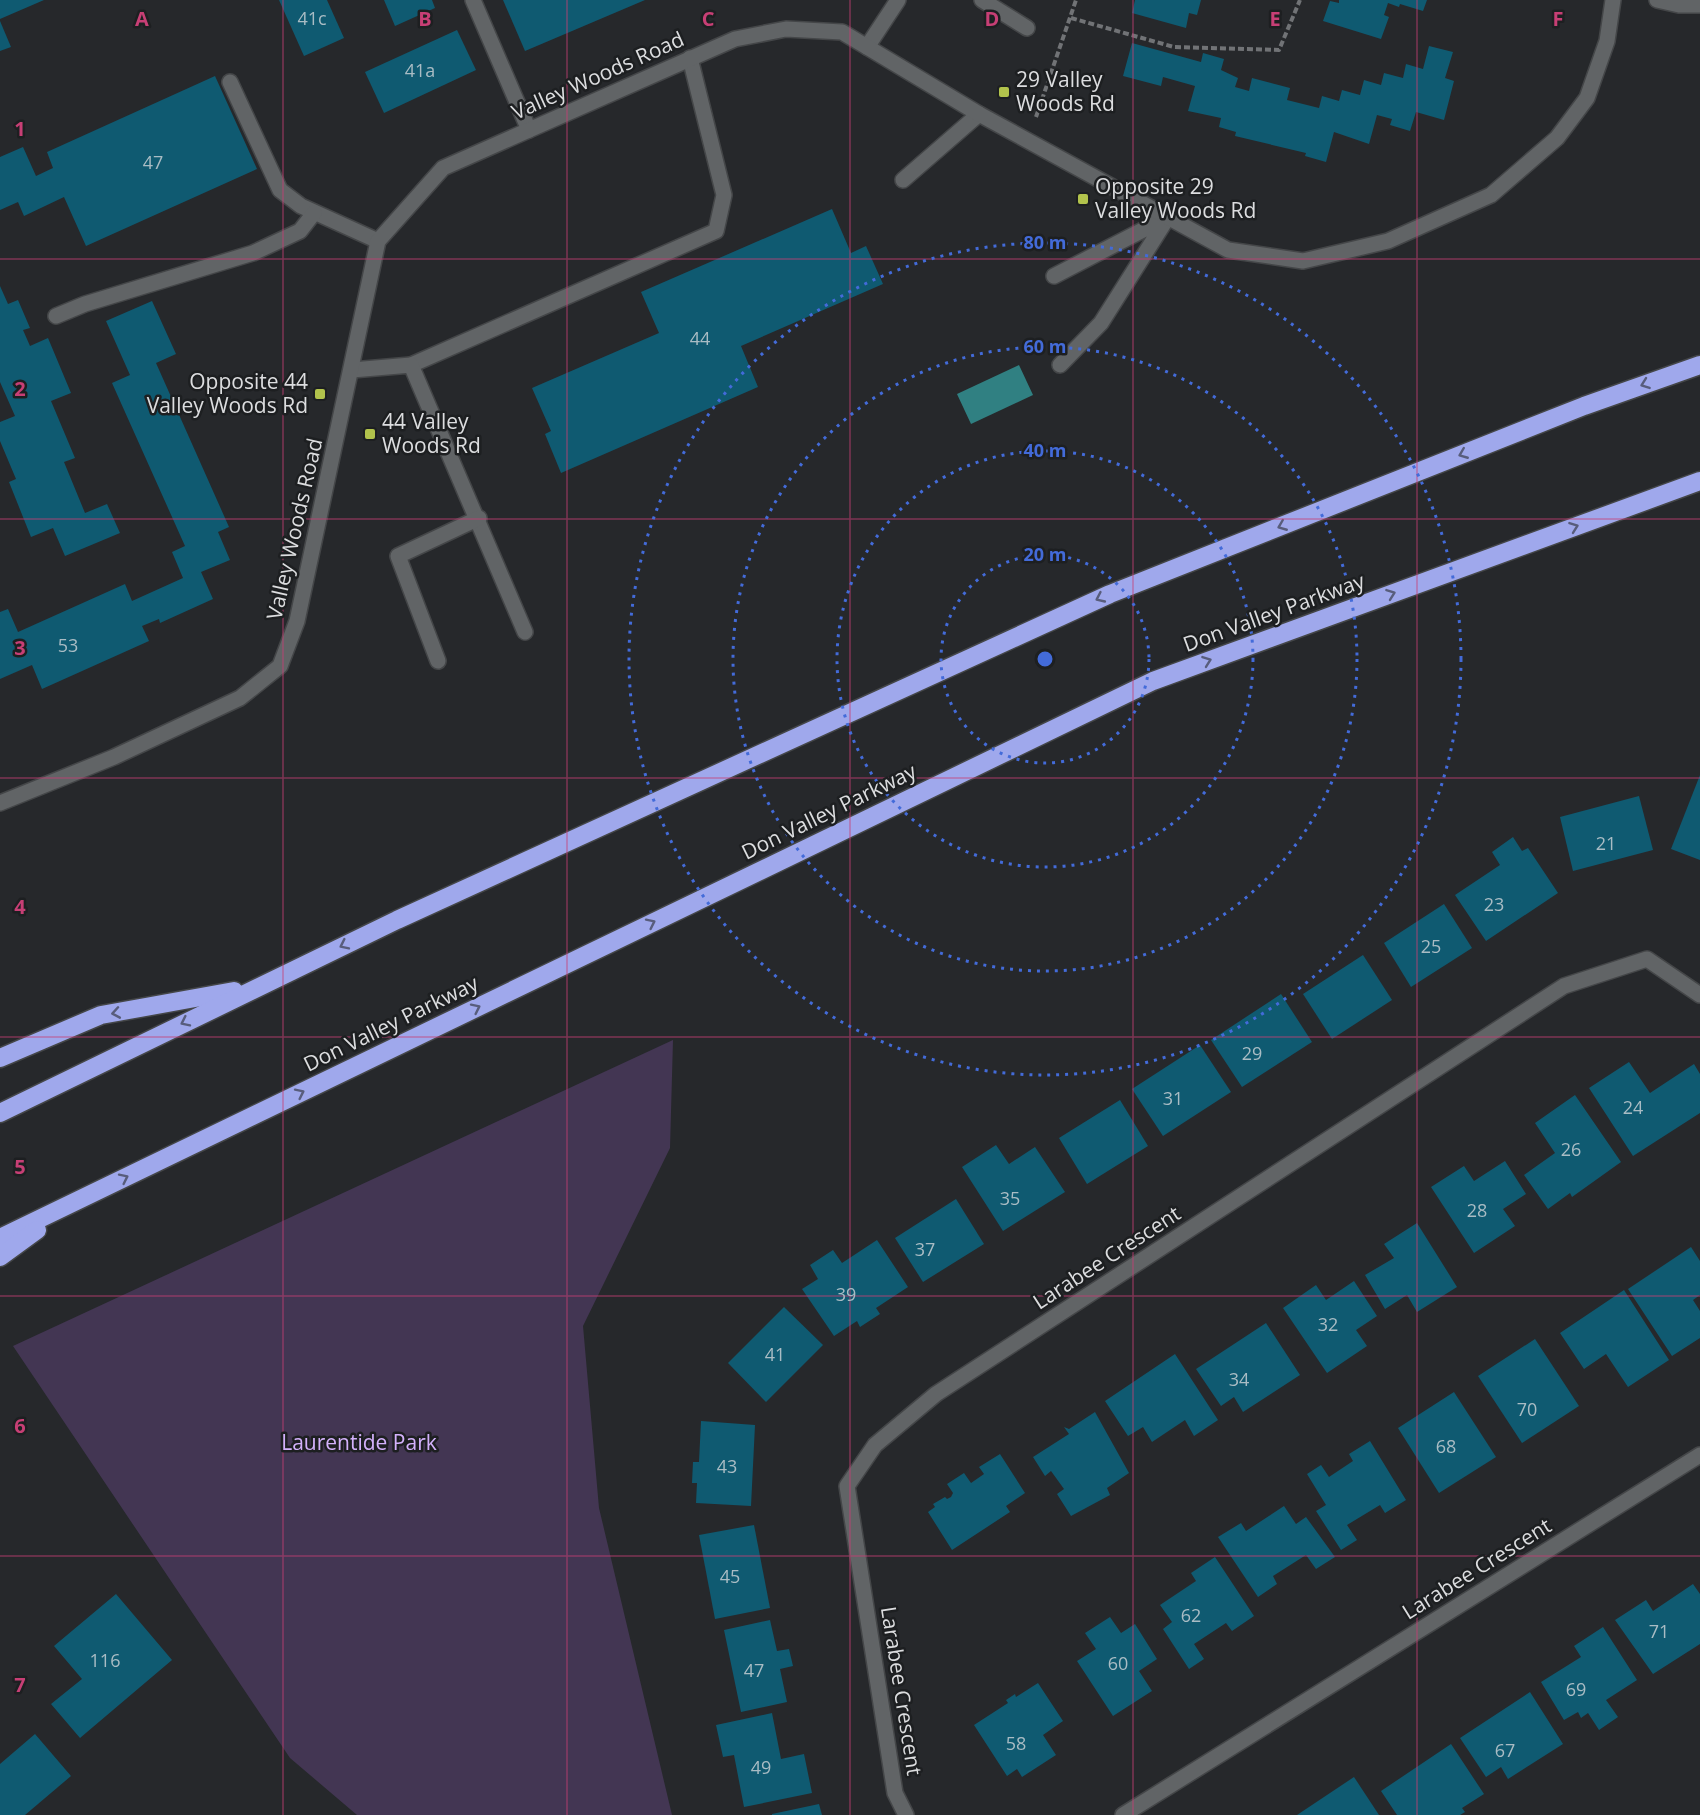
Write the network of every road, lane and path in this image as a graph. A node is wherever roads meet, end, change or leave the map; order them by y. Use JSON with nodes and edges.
{"nodes":[{"id":1,"x":473,"y":0,"type":"edge"},
{"id":2,"x":898,"y":0,"type":"edge"},
{"id":3,"x":982,"y":0,"type":"edge"},
{"id":4,"x":1076,"y":0,"type":"edge"},
{"id":5,"x":1300,"y":0,"type":"edge"},
{"id":6,"x":1613,"y":0,"type":"edge"},
{"id":7,"x":1657,"y":0,"type":"edge"},
{"id":8,"x":1700,"y":5,"type":"edge"},
{"id":9,"x":1071,"y":18,"type":"junction"},
{"id":10,"x":1028,"y":28,"type":"dead end"},
{"id":11,"x":867,"y":46,"type":"junction"},
{"id":12,"x":690,"y":58,"type":"junction"},
{"id":13,"x":230,"y":82,"type":"dead end"},
{"id":14,"x":979,"y":114,"type":"junction"},
{"id":15,"x":529,"y":130,"type":"junction"},
{"id":16,"x":1027,"y":140,"type":"junction"},
{"id":17,"x":903,"y":180,"type":"dead end"},
{"id":18,"x":314,"y":213,"type":"junction"},
{"id":19,"x":1168,"y":217,"type":"junction"},
{"id":20,"x":378,"y":241,"type":"junction"},
{"id":21,"x":1054,"y":276,"type":"dead end"},
{"id":22,"x":56,"y":316,"type":"dead end"},
{"id":23,"x":1700,"y":364,"type":"edge"},
{"id":24,"x":1060,"y":365,"type":"dead end"},
{"id":25,"x":411,"y":366,"type":"junction"},
{"id":26,"x":352,"y":370,"type":"junction"},
{"id":27,"x":1700,"y":481,"type":"edge"},
{"id":28,"x":478,"y":518,"type":"junction"},
{"id":29,"x":525,"y":632,"type":"dead end"},
{"id":30,"x":438,"y":661,"type":"dead end"},
{"id":31,"x":0,"y":803,"type":"edge"},
{"id":32,"x":256,"y":987,"type":"junction"},
{"id":33,"x":1700,"y":995,"type":"edge"},
{"id":34,"x":0,"y":1058,"type":"edge"},
{"id":35,"x":0,"y":1113,"type":"edge"},
{"id":36,"x":72,"y":1204,"type":"junction"},
{"id":37,"x":0,"y":1238,"type":"edge"},
{"id":38,"x":0,"y":1257,"type":"edge"},
{"id":39,"x":1700,"y":1455,"type":"edge"},
{"id":40,"x":906,"y":1815,"type":"edge"},
{"id":41,"x":1123,"y":1815,"type":"edge"}],
"edges":[{"from":1,"to":15,"type":"street"},
{"from":2,"to":11,"type":"street"},
{"from":3,"to":10,"type":"street"},
{"from":4,"to":9,"type":"path"},
{"from":5,"to":9,"type":"path"},
{"from":6,"to":19,"type":"street","name":"Valley Woods Road"},
{"from":7,"to":8,"type":"street"},
{"from":9,"to":16,"type":"path"},
{"from":11,"to":12,"type":"street","name":"Valley Woods Road"},
{"from":11,"to":14,"type":"street","name":"Valley Woods Road"},
{"from":12,"to":15,"type":"street","name":"Valley Woods Road"},
{"from":12,"to":25,"type":"street"},
{"from":13,"to":18,"type":"street"},
{"from":14,"to":16,"type":"street","name":"Valley Woods Road"},
{"from":14,"to":17,"type":"street"},
{"from":15,"to":20,"type":"street","name":"Valley Woods Road"},
{"from":16,"to":19,"type":"street","name":"Valley Woods Road"},
{"from":18,"to":20,"type":"street"},
{"from":18,"to":22,"type":"street"},
{"from":19,"to":21,"type":"street"},
{"from":19,"to":24,"type":"street"},
{"from":20,"to":26,"type":"street","name":"Valley Woods Road"},
{"from":23,"to":32,"type":"highway","one_way":true},
{"from":25,"to":26,"type":"street"},
{"from":25,"to":28,"type":"street"},
{"from":26,"to":31,"type":"street","name":"Valley Woods Road"},
{"from":36,"to":27,"type":"highway","name":"Don Valley Parkway","one_way":true},
{"from":28,"to":29,"type":"street"},
{"from":28,"to":30,"type":"street"},
{"from":32,"to":34,"type":"highway","one_way":true},
{"from":32,"to":35,"type":"highway","one_way":true},
{"from":33,"to":40,"type":"street","name":"Larabee Crescent"},
{"from":36,"to":37,"type":"highway","name":"Don Valley Parkway"},
{"from":36,"to":38,"type":"highway"},
{"from":39,"to":41,"type":"street","name":"Larabee Crescent"}]}
